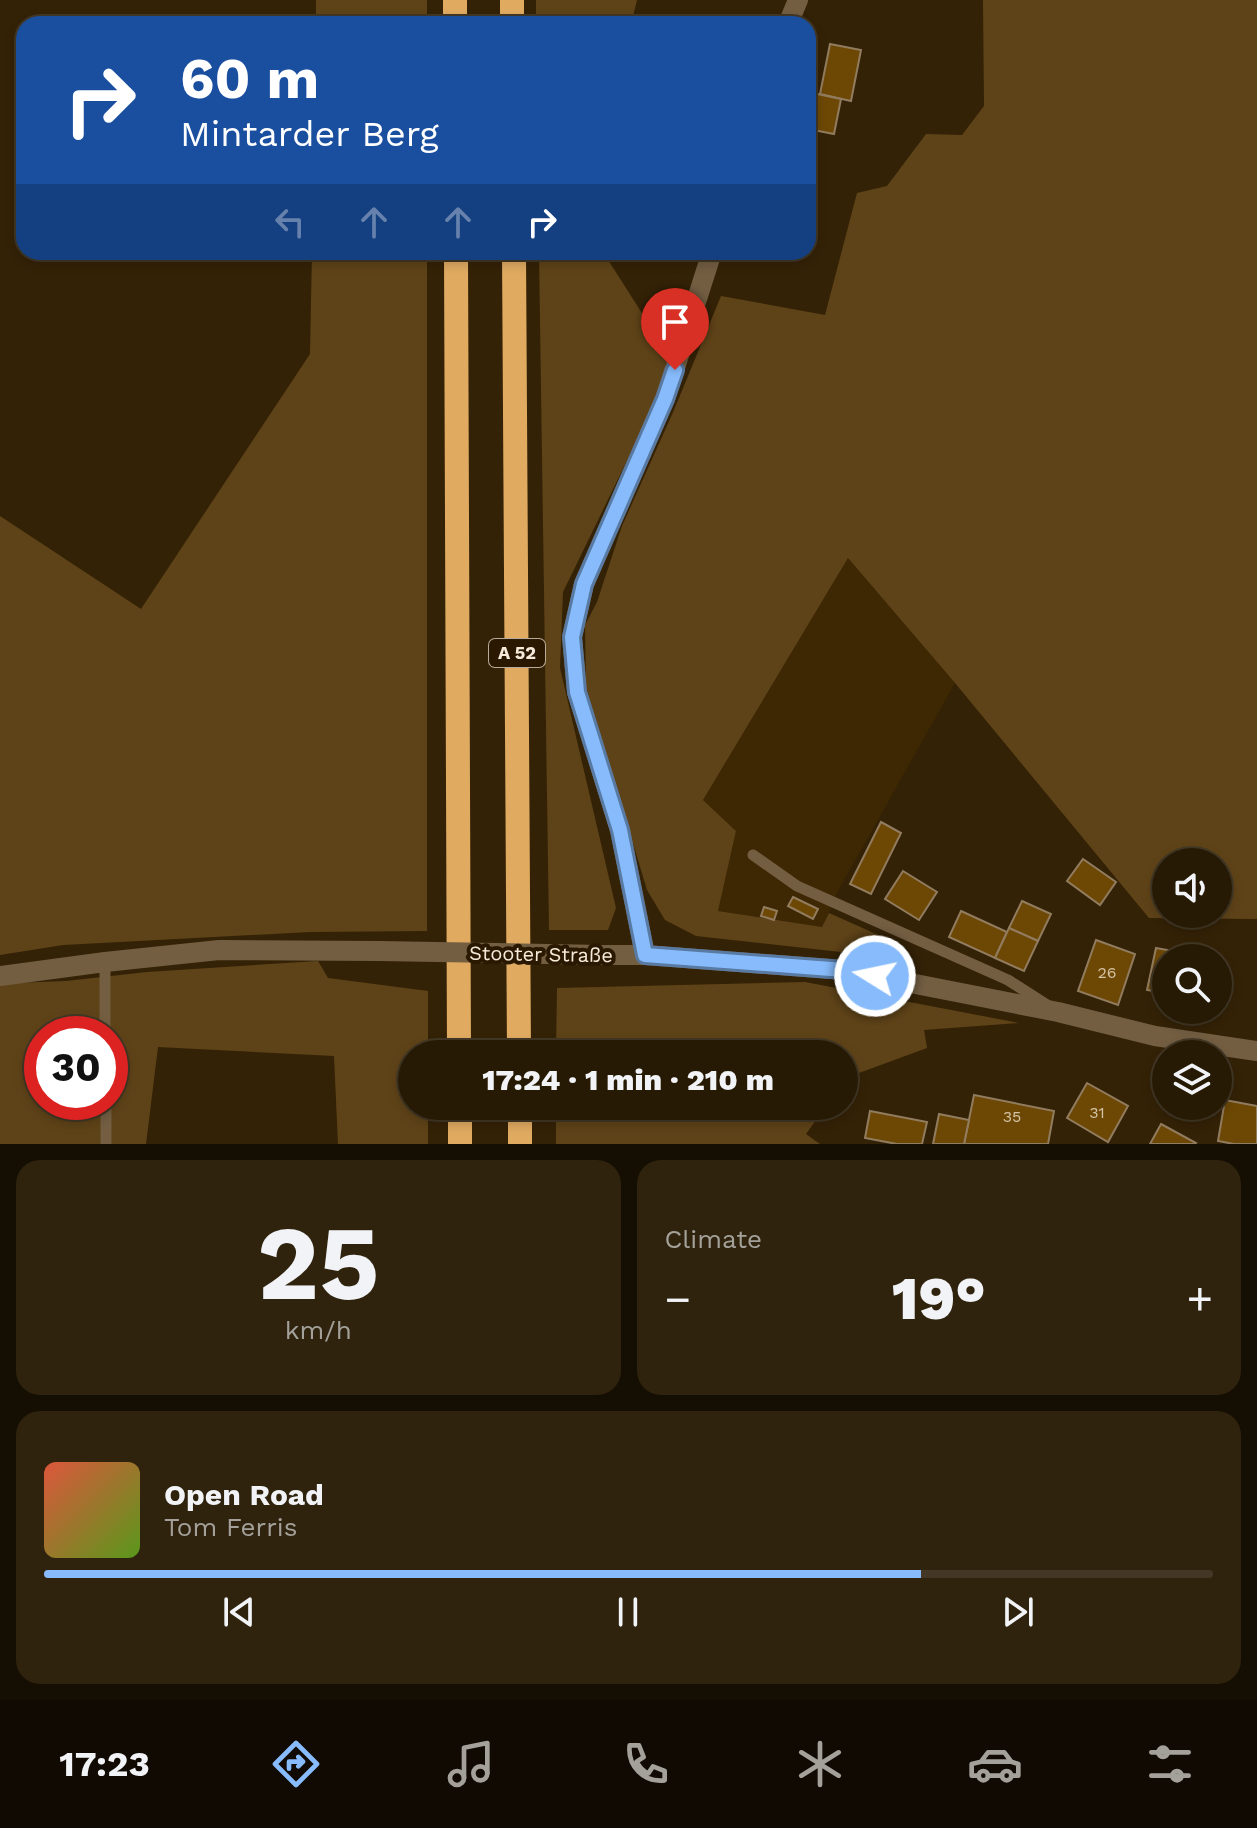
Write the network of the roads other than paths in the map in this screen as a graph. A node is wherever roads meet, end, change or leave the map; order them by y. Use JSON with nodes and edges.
{"nodes":[{"id":1,"x":456,"y":260,"type":"edge"},
{"id":2,"x":514,"y":260,"type":"edge"},
{"id":3,"x":709,"y":260,"type":"edge"},
{"id":4,"x":753,"y":855,"type":"dead end"},
{"id":5,"x":645,"y":955,"type":"junction"},
{"id":6,"x":105,"y":962,"type":"junction"},
{"id":7,"x":0,"y":976,"type":"edge"},
{"id":8,"x":1058,"y":1012,"type":"junction"},
{"id":9,"x":105,"y":1016,"type":"edge"},
{"id":10,"x":459,"y":1040,"type":"edge"},
{"id":11,"x":519,"y":1040,"type":"edge"},
{"id":12,"x":1257,"y":1051,"type":"edge"},
{"id":13,"x":106,"y":1120,"type":"edge"},
{"id":14,"x":460,"y":1120,"type":"edge"},
{"id":15,"x":520,"y":1120,"type":"edge"},
{"id":16,"x":106,"y":1144,"type":"edge"},
{"id":17,"x":460,"y":1144,"type":"edge"},
{"id":18,"x":520,"y":1144,"type":"edge"}],
"edges":[{"from":1,"to":10,"type":"highway"},
{"from":2,"to":11,"type":"highway","number":"A 52"},
{"from":3,"to":5,"type":"street"},
{"from":4,"to":8,"type":"lane"},
{"from":5,"to":6,"type":"street","name":"Stooter Straße","bridge":true},
{"from":5,"to":8,"type":"street","name":"Stooter Straße"},
{"from":6,"to":7,"type":"street","name":"Stooter Straße"},
{"from":6,"to":9,"type":"lane"},
{"from":8,"to":12,"type":"street","name":"Stooter Straße"},
{"from":13,"to":16,"type":"lane"},
{"from":14,"to":17,"type":"highway"},
{"from":15,"to":18,"type":"highway"}]}
